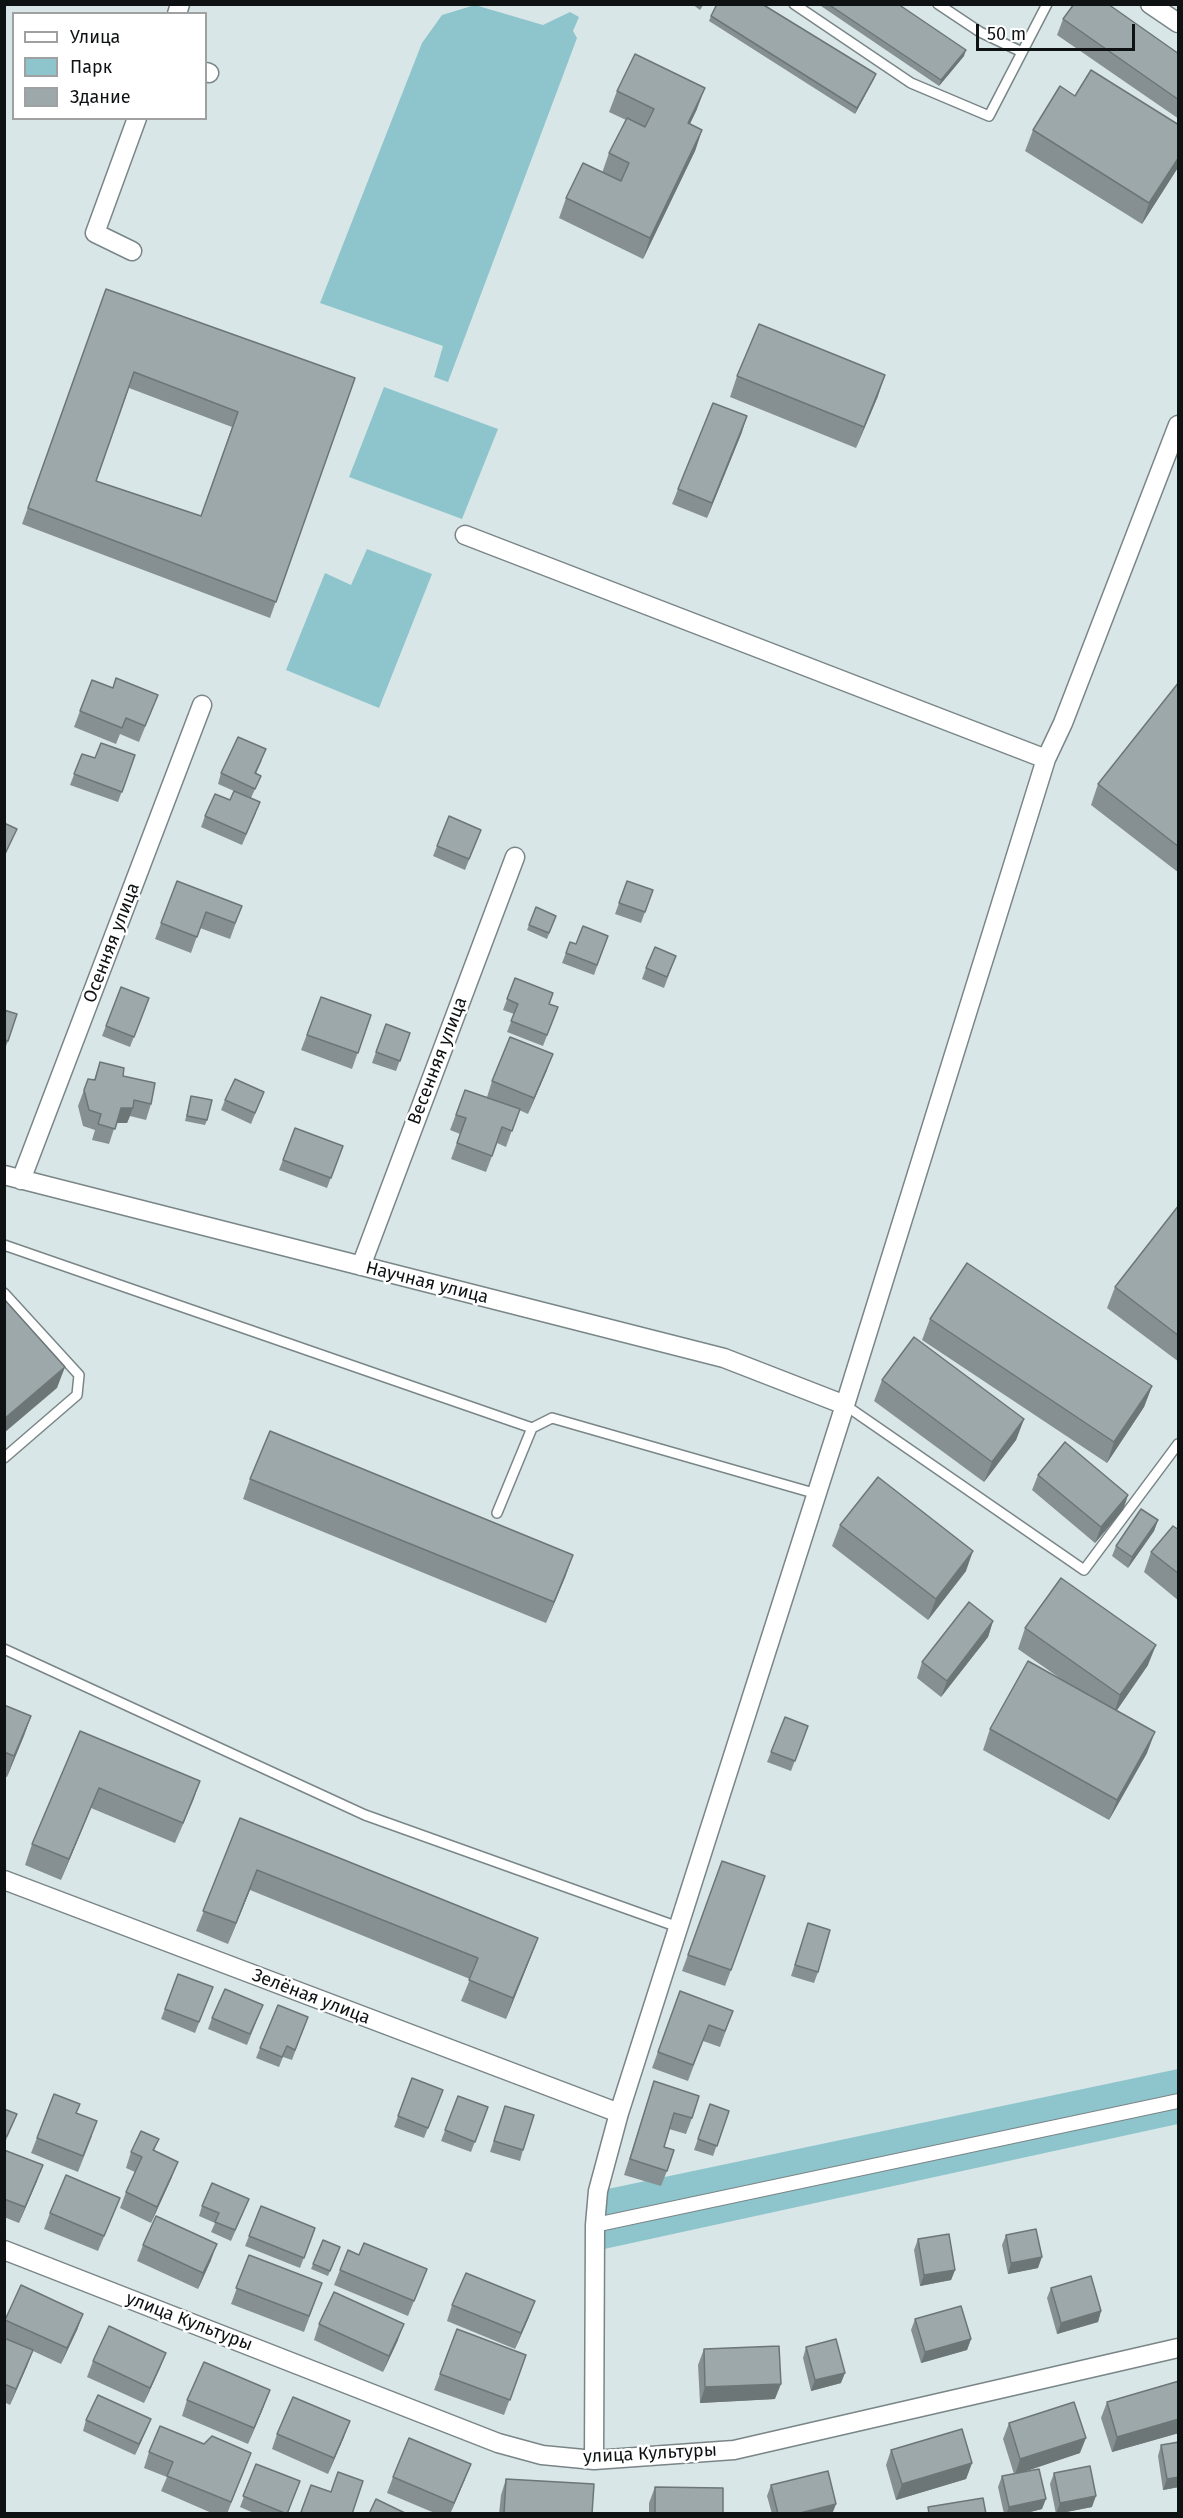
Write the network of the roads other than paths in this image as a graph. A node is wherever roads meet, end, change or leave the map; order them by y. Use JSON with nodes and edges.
{"nodes":[{"id":1,"x":794,"y":4,"type":"edge"},
{"id":2,"x":938,"y":4,"type":"edge"},
{"id":3,"x":1047,"y":4,"type":"edge"},
{"id":4,"x":1150,"y":4,"type":"edge"},
{"id":5,"x":1179,"y":23,"type":"edge"},
{"id":6,"x":1022,"y":52,"type":"junction"},
{"id":7,"x":136,"y":120,"type":"edge"},
{"id":8,"x":132,"y":250,"type":"dead end"},
{"id":9,"x":1179,"y":425,"type":"edge"},
{"id":10,"x":465,"y":535,"type":"dead end"},
{"id":11,"x":202,"y":705,"type":"dead end"},
{"id":12,"x":1046,"y":759,"type":"junction"},
{"id":13,"x":515,"y":857,"type":"dead end"},
{"id":14,"x":13,"y":1177,"type":"edge"},
{"id":15,"x":4,"y":1245,"type":"edge"},
{"id":16,"x":361,"y":1266,"type":"junction"},
{"id":17,"x":4,"y":1293,"type":"edge"},
{"id":18,"x":845,"y":1405,"type":"junction"},
{"id":19,"x":532,"y":1428,"type":"junction"},
{"id":20,"x":1179,"y":1444,"type":"edge"},
{"id":21,"x":4,"y":1458,"type":"edge"},
{"id":22,"x":817,"y":1494,"type":"junction"},
{"id":23,"x":498,"y":1513,"type":"dead end"},
{"id":24,"x":4,"y":1649,"type":"edge"},
{"id":25,"x":4,"y":1880,"type":"edge"},
{"id":26,"x":678,"y":1927,"type":"junction"},
{"id":27,"x":1179,"y":2101,"type":"edge"},
{"id":28,"x":619,"y":2113,"type":"junction"},
{"id":29,"x":595,"y":2225,"type":"junction"},
{"id":30,"x":4,"y":2250,"type":"edge"},
{"id":31,"x":1179,"y":2348,"type":"edge"},
{"id":32,"x":594,"y":2460,"type":"junction"}],
"edges":[{"from":1,"to":6,"type":"lane"},
{"from":2,"to":6,"type":"lane"},
{"from":3,"to":6,"type":"lane"},
{"from":4,"to":5,"type":"street"},
{"from":7,"to":8,"type":"street"},
{"from":9,"to":12,"type":"street"},
{"from":10,"to":12,"type":"street"},
{"from":11,"to":14,"type":"street","name":"Осенняя улица"},
{"from":12,"to":18,"type":"street"},
{"from":13,"to":16,"type":"street","name":"Весенняя улица"},
{"from":14,"to":16,"type":"street","name":"Научная улица"},
{"from":15,"to":19,"type":"lane"},
{"from":16,"to":18,"type":"street","name":"Научная улица"},
{"from":17,"to":21,"type":"lane"},
{"from":18,"to":20,"type":"lane"},
{"from":18,"to":22,"type":"street"},
{"from":19,"to":22,"type":"lane"},
{"from":19,"to":23,"type":"lane"},
{"from":22,"to":26,"type":"street"},
{"from":24,"to":26,"type":"lane"},
{"from":25,"to":28,"type":"street","name":"Зелёная улица"},
{"from":26,"to":28,"type":"street"},
{"from":27,"to":29,"type":"street"},
{"from":28,"to":29,"type":"street"},
{"from":29,"to":32,"type":"street"},
{"from":30,"to":32,"type":"street","name":"улица Культуры"},
{"from":31,"to":32,"type":"street","name":"улица Культуры"}]}
